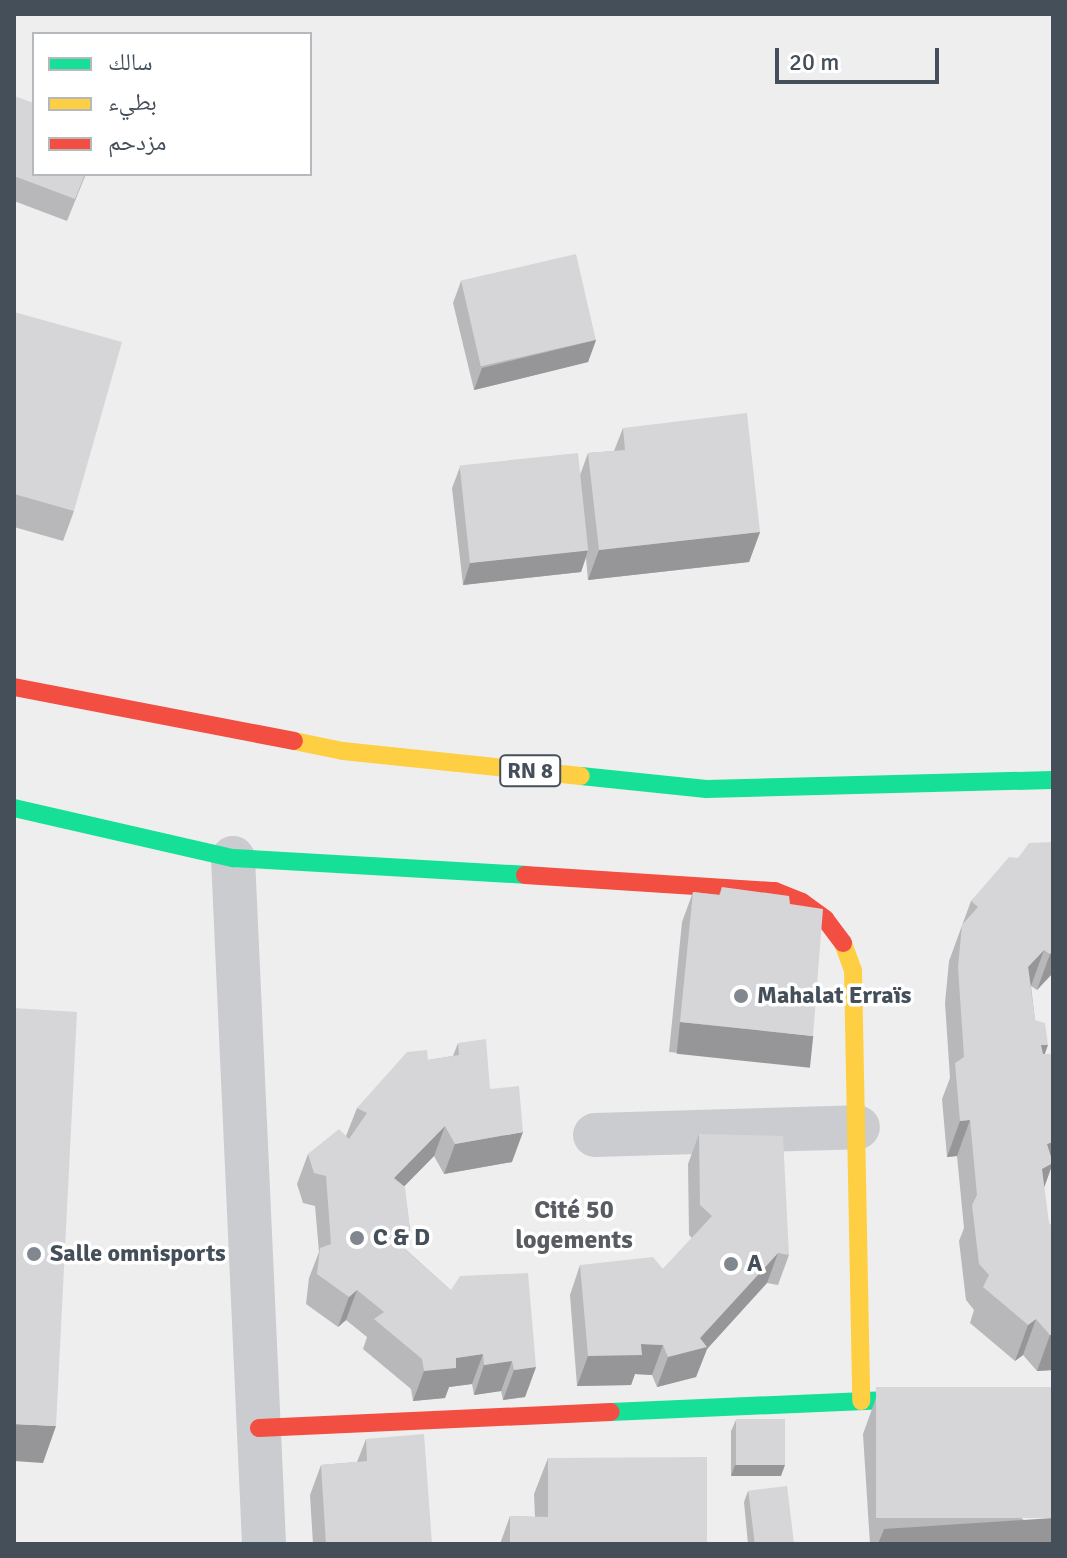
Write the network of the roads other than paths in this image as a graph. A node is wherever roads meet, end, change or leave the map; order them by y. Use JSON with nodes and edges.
{"nodes":[{"id":1,"x":14,"y":687,"type":"edge"},
{"id":2,"x":1053,"y":780,"type":"edge"},
{"id":3,"x":14,"y":808,"type":"edge"},
{"id":4,"x":233,"y":858,"type":"junction"},
{"id":5,"x":858,"y":1127,"type":"junction"},
{"id":6,"x":595,"y":1135,"type":"dead end"},
{"id":7,"x":905,"y":1400,"type":"edge"},
{"id":8,"x":861,"y":1401,"type":"junction"},
{"id":9,"x":259,"y":1428,"type":"junction"},
{"id":10,"x":264,"y":1544,"type":"edge"}],
"edges":[{"from":1,"to":2,"type":"street","number":"RN 8"},
{"from":3,"to":4,"type":"street"},
{"from":4,"to":5,"type":"street"},
{"from":4,"to":9,"type":"street"},
{"from":5,"to":6,"type":"street"},
{"from":5,"to":8,"type":"street"},
{"from":7,"to":8,"type":"street"},
{"from":8,"to":9,"type":"street"},
{"from":9,"to":10,"type":"street"}]}
